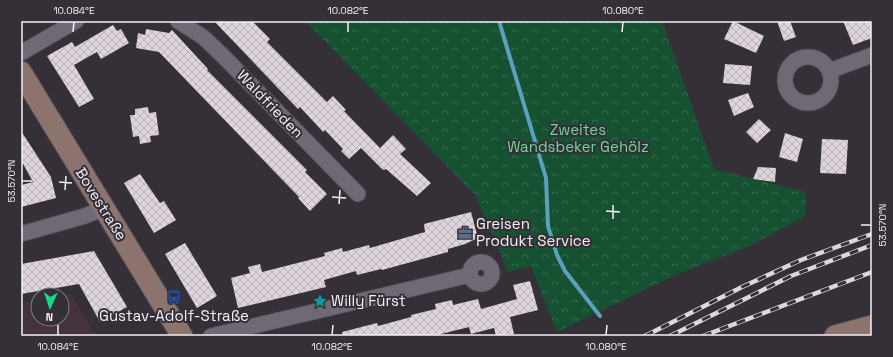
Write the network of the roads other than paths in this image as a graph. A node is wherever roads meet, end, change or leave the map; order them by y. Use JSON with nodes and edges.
{"nodes":[{"id":1,"x":76,"y":21,"type":"edge"},
{"id":2,"x":178,"y":21,"type":"edge"},
{"id":3,"x":21,"y":53,"type":"edge"},
{"id":4,"x":872,"y":55,"type":"edge"},
{"id":5,"x":829,"y":71,"type":"dead end"},
{"id":6,"x":21,"y":72,"type":"edge"},
{"id":7,"x":358,"y":194,"type":"dead end"},
{"id":8,"x":104,"y":208,"type":"junction"},
{"id":9,"x":21,"y":234,"type":"edge"},
{"id":10,"x":470,"y":275,"type":"dead end"},
{"id":11,"x":872,"y":326,"type":"edge"},
{"id":12,"x":182,"y":336,"type":"edge"},
{"id":13,"x":211,"y":336,"type":"edge"},
{"id":14,"x":834,"y":336,"type":"edge"}],
"edges":[{"from":1,"to":3,"type":"street"},
{"from":2,"to":7,"type":"street","name":"Waldfrieden"},
{"from":4,"to":5,"type":"street"},
{"from":6,"to":8,"type":"main road","name":"Bovestraße"},
{"from":8,"to":9,"type":"street"},
{"from":8,"to":12,"type":"main road","name":"Bovestraße"},
{"from":10,"to":13,"type":"street"},
{"from":11,"to":14,"type":"main road"}]}
